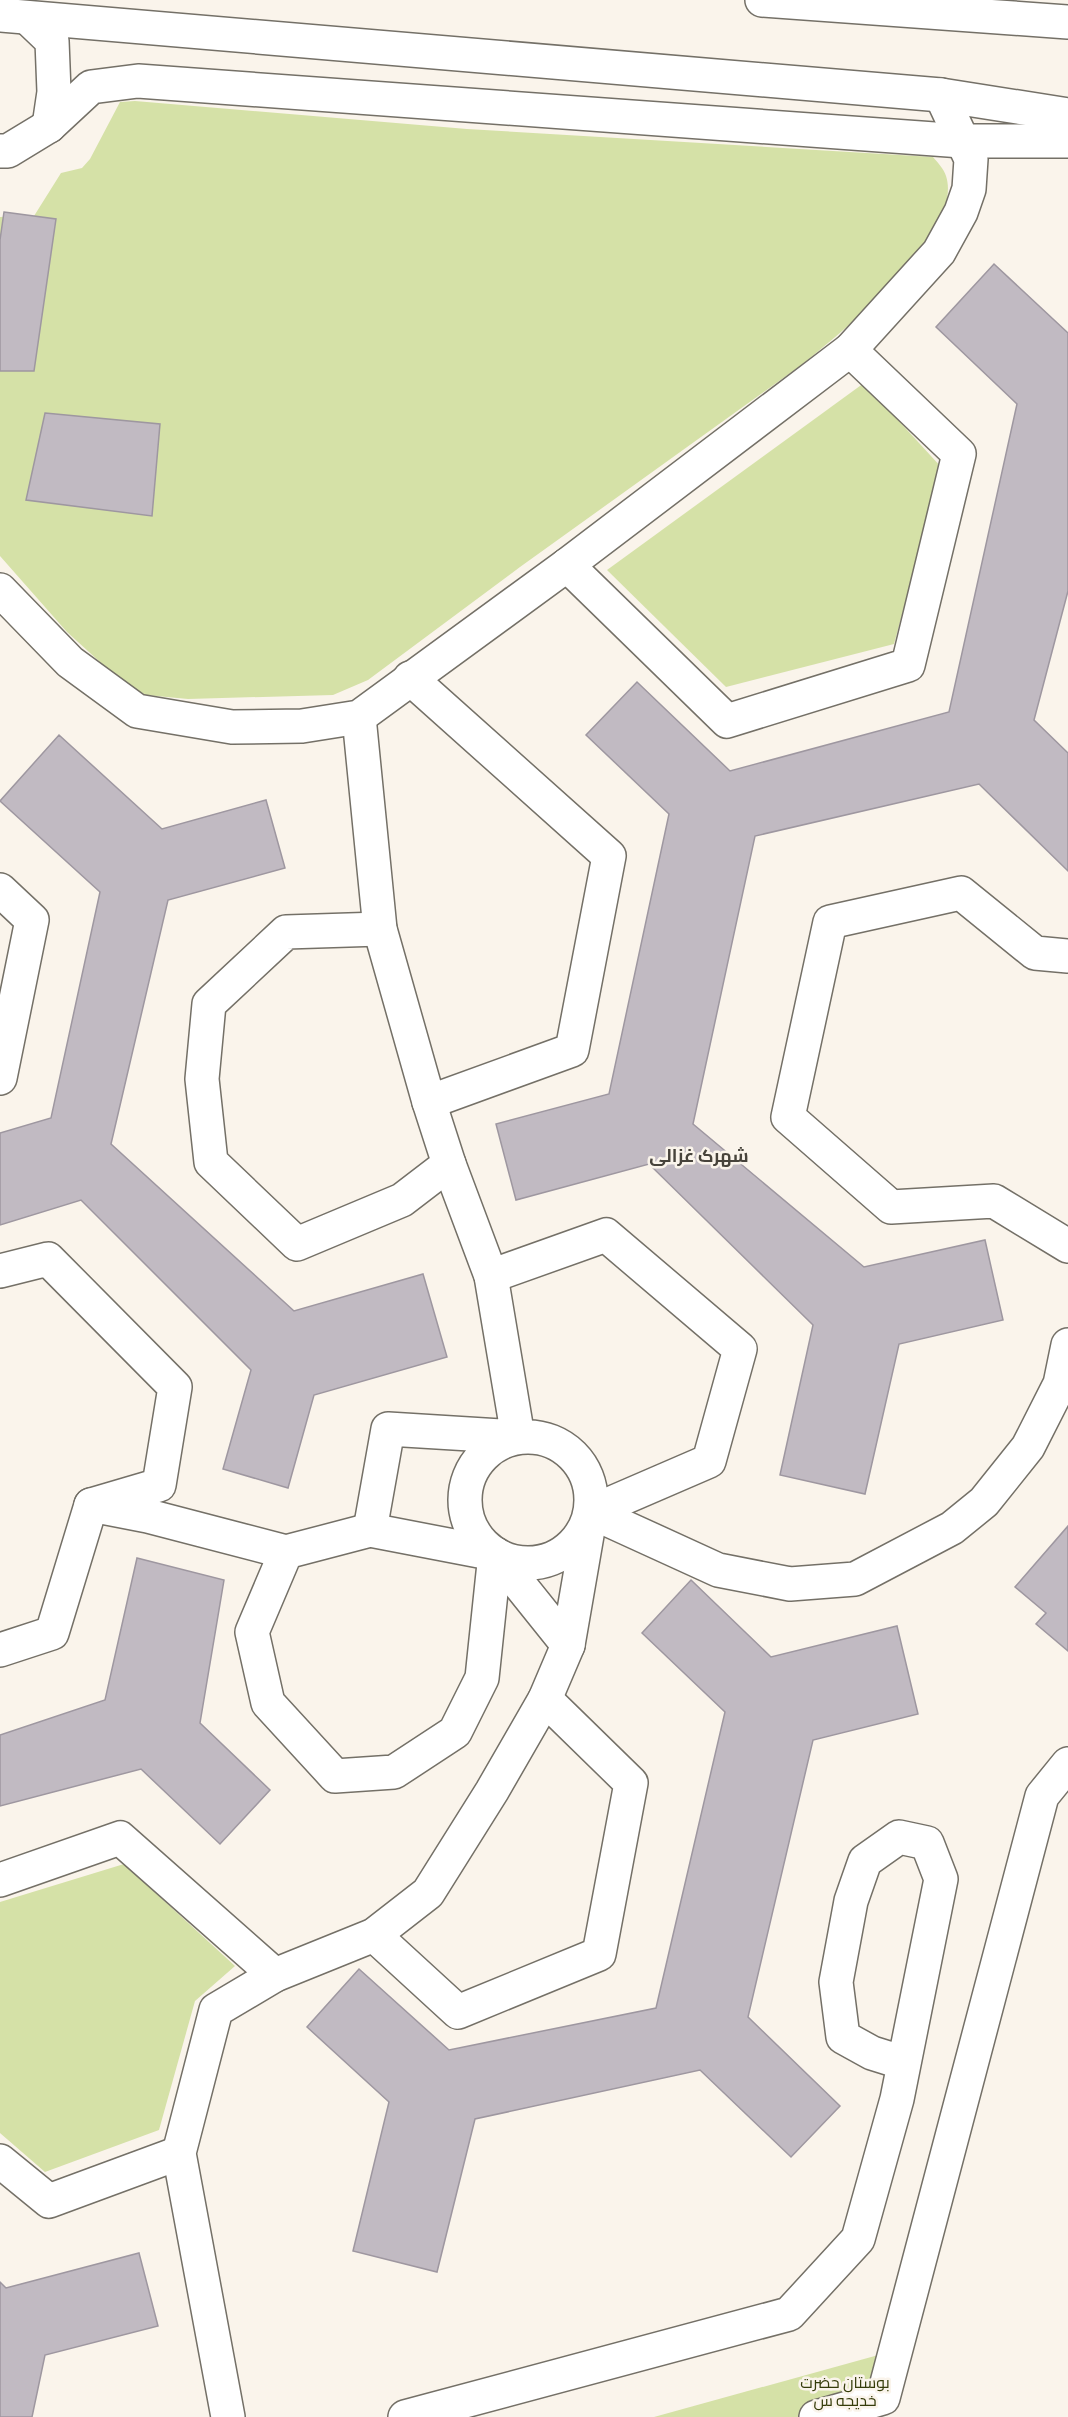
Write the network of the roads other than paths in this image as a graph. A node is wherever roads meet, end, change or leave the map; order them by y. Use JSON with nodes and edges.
{"nodes":[{"id":1,"x":762,"y":0,"type":"edge"},
{"id":2,"x":14,"y":17,"type":"edge"},
{"id":3,"x":1068,"y":22,"type":"edge"},
{"id":4,"x":299,"y":42,"type":"junction"},
{"id":5,"x":301,"y":92,"type":"junction"},
{"id":6,"x":941,"y":95,"type":"junction"},
{"id":7,"x":1068,"y":115,"type":"edge"},
{"id":8,"x":49,"y":126,"type":"junction"},
{"id":9,"x":962,"y":141,"type":"junction"},
{"id":10,"x":1068,"y":141,"type":"edge"},
{"id":11,"x":0,"y":151,"type":"edge"},
{"id":12,"x":850,"y":350,"type":"junction"},
{"id":13,"x":567,"y":566,"type":"junction"},
{"id":14,"x":0,"y":590,"type":"edge"},
{"id":15,"x":410,"y":678,"type":"junction"},
{"id":16,"x":359,"y":717,"type":"junction"},
{"id":17,"x":0,"y":890,"type":"edge"},
{"id":18,"x":380,"y":929,"type":"junction"},
{"id":19,"x":1068,"y":956,"type":"edge"},
{"id":20,"x":0,"y":1078,"type":"edge"},
{"id":21,"x":429,"y":1102,"type":"junction"},
{"id":22,"x":449,"y":1164,"type":"junction"},
{"id":23,"x":1068,"y":1246,"type":"edge"},
{"id":24,"x":0,"y":1271,"type":"edge"},
{"id":25,"x":491,"y":1276,"type":"junction"},
{"id":26,"x":1068,"y":1346,"type":"edge"},
{"id":27,"x":518,"y":1437,"type":"junction"},
{"id":28,"x":91,"y":1505,"type":"junction"},
{"id":29,"x":591,"y":1512,"type":"junction"},
{"id":30,"x":370,"y":1530,"type":"junction"},
{"id":31,"x":286,"y":1552,"type":"junction"},
{"id":32,"x":495,"y":1554,"type":"junction"},
{"id":33,"x":568,"y":1645,"type":"junction"},
{"id":34,"x":0,"y":1650,"type":"edge"},
{"id":35,"x":545,"y":1699,"type":"junction"},
{"id":36,"x":1068,"y":1764,"type":"edge"},
{"id":37,"x":0,"y":1880,"type":"edge"},
{"id":38,"x":374,"y":1935,"type":"junction"},
{"id":39,"x":275,"y":1975,"type":"junction"},
{"id":40,"x":904,"y":2063,"type":"junction"},
{"id":41,"x":179,"y":2152,"type":"junction"},
{"id":42,"x":0,"y":2161,"type":"edge"},
{"id":43,"x":228,"y":2417,"type":"edge"},
{"id":44,"x":405,"y":2417,"type":"edge"},
{"id":45,"x":816,"y":2417,"type":"edge"}],
"edges":[{"from":1,"to":3,"type":"street"},
{"from":2,"to":4,"type":"street"},
{"from":2,"to":8,"type":"street"},
{"from":4,"to":5,"type":"street"},
{"from":4,"to":6,"type":"street"},
{"from":5,"to":8,"type":"street"},
{"from":5,"to":9,"type":"street"},
{"from":6,"to":7,"type":"street"},
{"from":6,"to":9,"type":"street"},
{"from":8,"to":11,"type":"street"},
{"from":9,"to":10,"type":"street"},
{"from":9,"to":12,"type":"street"},
{"from":12,"to":13,"type":"street"},
{"from":12,"to":13,"type":"street"},
{"from":13,"to":15,"type":"street"},
{"from":14,"to":16,"type":"street"},
{"from":15,"to":16,"type":"street"},
{"from":15,"to":21,"type":"street"},
{"from":16,"to":18,"type":"street"},
{"from":17,"to":20,"type":"street"},
{"from":18,"to":21,"type":"street"},
{"from":18,"to":22,"type":"street"},
{"from":19,"to":23,"type":"street"},
{"from":21,"to":22,"type":"street"},
{"from":22,"to":25,"type":"street"},
{"from":24,"to":28,"type":"street"},
{"from":25,"to":27,"type":"street"},
{"from":25,"to":29,"type":"street"},
{"from":26,"to":29,"type":"street"},
{"from":27,"to":29,"type":"street"},
{"from":27,"to":30,"type":"street"},
{"from":27,"to":32,"type":"street"},
{"from":28,"to":31,"type":"street"},
{"from":28,"to":34,"type":"street"},
{"from":29,"to":32,"type":"street"},
{"from":29,"to":33,"type":"street"},
{"from":30,"to":31,"type":"street"},
{"from":30,"to":32,"type":"street"},
{"from":31,"to":32,"type":"street"},
{"from":32,"to":33,"type":"street"},
{"from":33,"to":35,"type":"street"},
{"from":35,"to":38,"type":"street"},
{"from":35,"to":38,"type":"street"},
{"from":36,"to":45,"type":"street"},
{"from":37,"to":39,"type":"street"},
{"from":38,"to":39,"type":"street"},
{"from":39,"to":41,"type":"street"},
{"from":40,"to":40,"type":"street"},
{"from":40,"to":44,"type":"street"},
{"from":41,"to":42,"type":"street"},
{"from":41,"to":43,"type":"street"}]}
